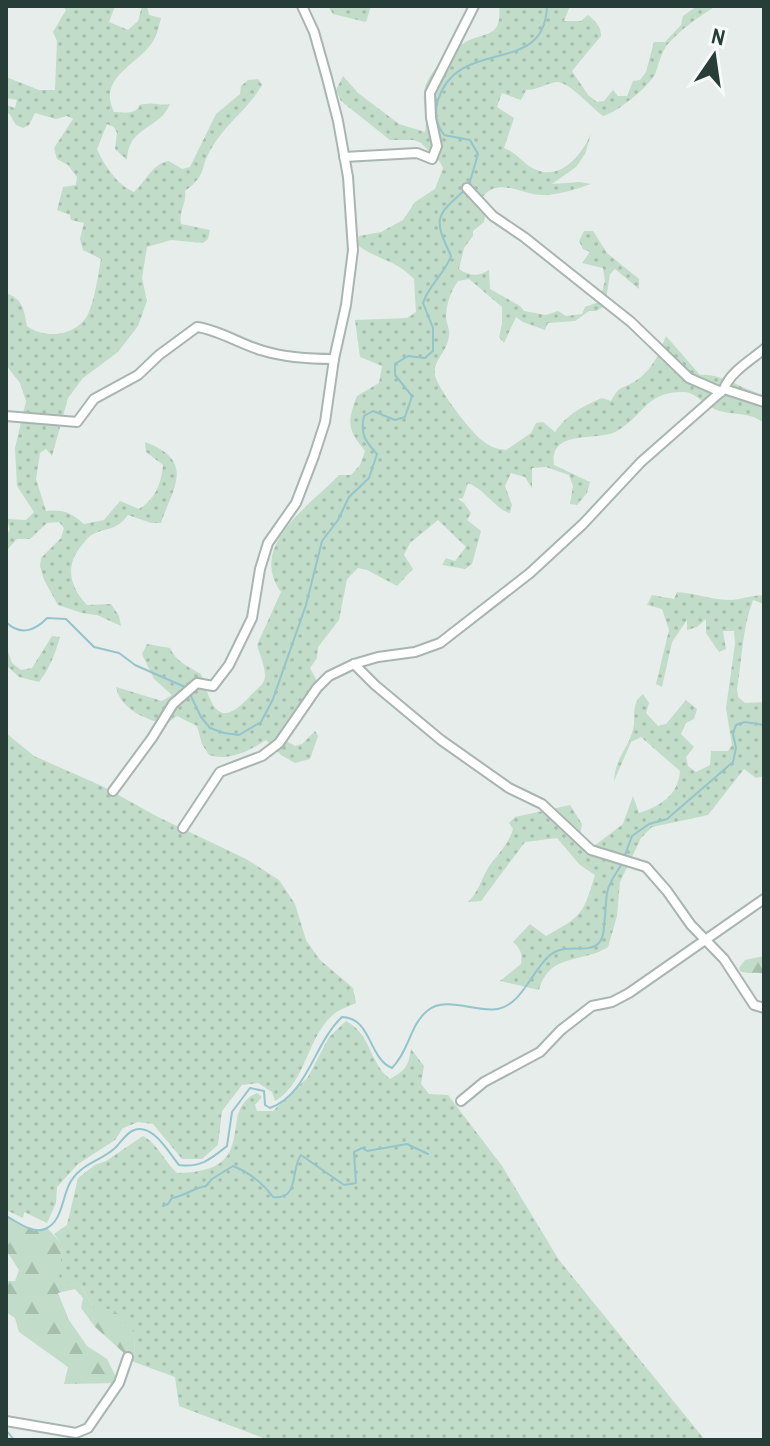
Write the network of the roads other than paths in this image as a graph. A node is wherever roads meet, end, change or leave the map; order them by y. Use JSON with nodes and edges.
{"nodes":[{"id":1,"x":302,"y":6,"type":"edge"},
{"id":2,"x":474,"y":6,"type":"edge"},
{"id":3,"x":344,"y":157,"type":"junction"},
{"id":4,"x":467,"y":188,"type":"dead end"},
{"id":5,"x":764,"y":349,"type":"edge"},
{"id":6,"x":334,"y":359,"type":"junction"},
{"id":7,"x":722,"y":391,"type":"junction"},
{"id":8,"x":764,"y":402,"type":"edge"},
{"id":9,"x":6,"y":416,"type":"edge"},
{"id":10,"x":354,"y":664,"type":"junction"},
{"id":11,"x":113,"y":791,"type":"dead end"},
{"id":12,"x":183,"y":828,"type":"dead end"},
{"id":13,"x":764,"y":899,"type":"edge"},
{"id":14,"x":705,"y":940,"type":"junction"},
{"id":15,"x":764,"y":1008,"type":"edge"},
{"id":16,"x":461,"y":1101,"type":"dead end"},
{"id":17,"x":128,"y":1357,"type":"dead end"},
{"id":18,"x":6,"y":1421,"type":"edge"}],
"edges":[{"from":1,"to":3,"type":"street"},
{"from":2,"to":3,"type":"street"},
{"from":3,"to":6,"type":"street"},
{"from":4,"to":7,"type":"street"},
{"from":5,"to":7,"type":"street"},
{"from":6,"to":9,"type":"street"},
{"from":6,"to":11,"type":"street"},
{"from":7,"to":8,"type":"street"},
{"from":7,"to":10,"type":"street"},
{"from":10,"to":12,"type":"street"},
{"from":10,"to":14,"type":"street"},
{"from":13,"to":14,"type":"street"},
{"from":14,"to":15,"type":"street"},
{"from":14,"to":16,"type":"street"},
{"from":17,"to":18,"type":"street"}]}
